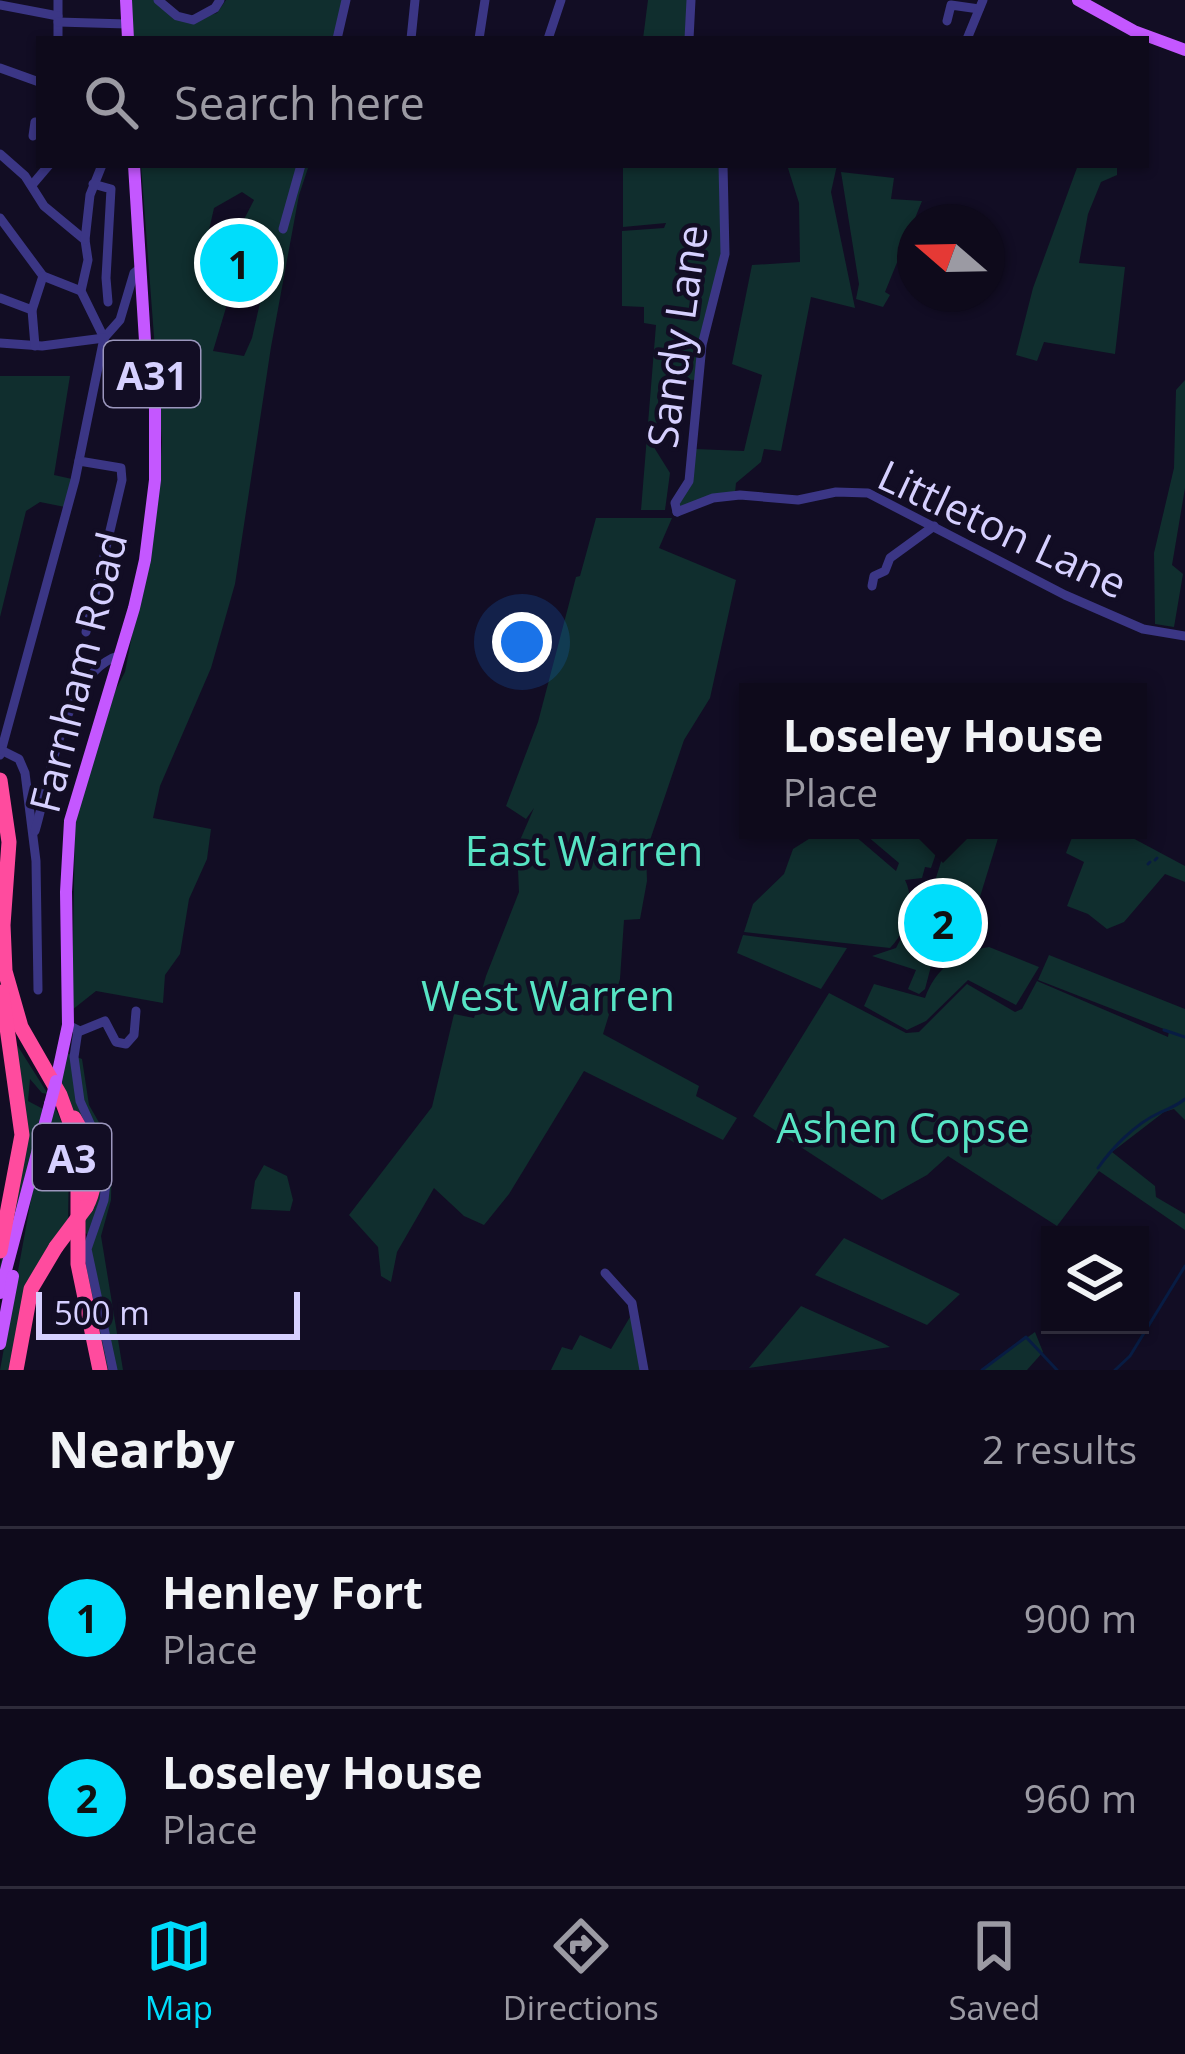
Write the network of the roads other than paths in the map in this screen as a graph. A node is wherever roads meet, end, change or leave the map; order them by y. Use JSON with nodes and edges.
{"nodes":[{"id":1,"x":58,"y":0,"type":"edge"},
{"id":2,"x":126,"y":0,"type":"edge"},
{"id":3,"x":158,"y":0,"type":"edge"},
{"id":4,"x":220,"y":0,"type":"edge"},
{"id":5,"x":346,"y":0,"type":"edge"},
{"id":6,"x":416,"y":0,"type":"edge"},
{"id":7,"x":484,"y":0,"type":"edge"},
{"id":8,"x":560,"y":0,"type":"edge"},
{"id":9,"x":692,"y":0,"type":"edge"},
{"id":10,"x":951,"y":2,"type":"edge"},
{"id":11,"x":981,"y":4,"type":"edge"},
{"id":12,"x":1094,"y":4,"type":"edge"},
{"id":13,"x":0,"y":5,"type":"edge"},
{"id":14,"x":58,"y":19,"type":"junction"},
{"id":15,"x":947,"y":22,"type":"dead end"},
{"id":16,"x":127,"y":24,"type":"junction"},
{"id":17,"x":58,"y":36,"type":"edge"},
{"id":18,"x":128,"y":36,"type":"edge"},
{"id":19,"x":338,"y":36,"type":"edge"},
{"id":20,"x":411,"y":36,"type":"edge"},
{"id":21,"x":479,"y":36,"type":"edge"},
{"id":22,"x":549,"y":36,"type":"edge"},
{"id":23,"x":688,"y":36,"type":"edge"},
{"id":24,"x":968,"y":36,"type":"edge"},
{"id":25,"x":1185,"y":50,"type":"edge"},
{"id":26,"x":0,"y":68,"type":"edge"},
{"id":27,"x":36,"y":81,"type":"edge"},
{"id":28,"x":35,"y":122,"type":"edge"},
{"id":29,"x":33,"y":136,"type":"dead end"},
{"id":30,"x":0,"y":154,"type":"edge"},
{"id":31,"x":46,"y":168,"type":"edge"},
{"id":32,"x":101,"y":168,"type":"edge"},
{"id":33,"x":134,"y":168,"type":"edge"},
{"id":34,"x":300,"y":168,"type":"edge"},
{"id":35,"x":724,"y":168,"type":"edge"},
{"id":36,"x":31,"y":179,"type":"junction"},
{"id":37,"x":94,"y":184,"type":"junction"},
{"id":38,"x":0,"y":218,"type":"edge"},
{"id":39,"x":284,"y":226,"type":"dead end"},
{"id":40,"x":81,"y":227,"type":"junction"},
{"id":41,"x":139,"y":269,"type":"junction"},
{"id":42,"x":43,"y":276,"type":"junction"},
{"id":43,"x":81,"y":291,"type":"junction"},
{"id":44,"x":0,"y":298,"type":"edge"},
{"id":45,"x":108,"y":302,"type":"dead end"},
{"id":46,"x":32,"y":310,"type":"junction"},
{"id":47,"x":104,"y":338,"type":"junction"},
{"id":48,"x":0,"y":343,"type":"edge"},
{"id":49,"x":35,"y":346,"type":"junction"},
{"id":50,"x":79,"y":460,"type":"junction"},
{"id":51,"x":677,"y":512,"type":"joint"},
{"id":52,"x":938,"y":528,"type":"junction"},
{"id":53,"x":939,"y":544,"type":"dead end"},
{"id":54,"x":872,"y":586,"type":"dead end"},
{"id":55,"x":86,"y":632,"type":"dead end"},
{"id":56,"x":1185,"y":636,"type":"edge"},
{"id":57,"x":121,"y":655,"type":"junction"},
{"id":58,"x":2,"y":753,"type":"edge"},
{"id":59,"x":0,"y":780,"type":"edge"},
{"id":60,"x":2,"y":802,"type":"edge"},
{"id":61,"x":35,"y":820,"type":"junction"},
{"id":62,"x":0,"y":901,"type":"edge"},
{"id":63,"x":0,"y":975,"type":"edge"},
{"id":64,"x":38,"y":990,"type":"dead end"},
{"id":65,"x":136,"y":1011,"type":"dead end"},
{"id":66,"x":73,"y":1028,"type":"junction"},
{"id":67,"x":55,"y":1094,"type":"junction"},
{"id":68,"x":27,"y":1192,"type":"junction"},
{"id":69,"x":88,"y":1244,"type":"junction"},
{"id":70,"x":0,"y":1251,"type":"edge"},
{"id":71,"x":605,"y":1274,"type":"dead end"},
{"id":72,"x":0,"y":1293,"type":"edge"},
{"id":73,"x":88,"y":1313,"type":"junction"},
{"id":74,"x":0,"y":1345,"type":"edge"},
{"id":75,"x":16,"y":1370,"type":"edge"},
{"id":76,"x":97,"y":1370,"type":"edge"},
{"id":77,"x":113,"y":1370,"type":"edge"},
{"id":78,"x":644,"y":1370,"type":"edge"}],
"edges":[{"from":1,"to":14,"type":"street"},
{"from":2,"to":16,"type":"main road"},
{"from":3,"to":4,"type":"street"},
{"from":5,"to":19,"type":"street"},
{"from":6,"to":20,"type":"street"},
{"from":7,"to":21,"type":"street"},
{"from":8,"to":22,"type":"street"},
{"from":9,"to":23,"type":"street"},
{"from":10,"to":11,"type":"street"},
{"from":10,"to":15,"type":"street"},
{"from":11,"to":24,"type":"street"},
{"from":12,"to":25,"type":"main road"},
{"from":13,"to":14,"type":"street"},
{"from":14,"to":16,"type":"street"},
{"from":14,"to":17,"type":"street"},
{"from":16,"to":18,"type":"main road"},
{"from":26,"to":27,"type":"street"},
{"from":28,"to":29,"type":"street"},
{"from":30,"to":36,"type":"street"},
{"from":31,"to":36,"type":"street"},
{"from":32,"to":37,"type":"street"},
{"from":33,"to":41,"type":"main road","name":"Farnham Road","number":"A31"},
{"from":34,"to":39,"type":"street"},
{"from":35,"to":51,"type":"street","name":"Sandy Lane"},
{"from":36,"to":40,"type":"street"},
{"from":37,"to":40,"type":"street"},
{"from":37,"to":45,"type":"street"},
{"from":38,"to":42,"type":"street"},
{"from":40,"to":43,"type":"street"},
{"from":41,"to":47,"type":"street"},
{"from":41,"to":57,"type":"main road","name":"Farnham Road","number":"A31"},
{"from":42,"to":43,"type":"street"},
{"from":42,"to":46,"type":"street"},
{"from":43,"to":47,"type":"street"},
{"from":44,"to":46,"type":"street"},
{"from":46,"to":49,"type":"street"},
{"from":47,"to":49,"type":"street"},
{"from":47,"to":50,"type":"street"},
{"from":48,"to":49,"type":"street"},
{"from":50,"to":55,"type":"street"},
{"from":50,"to":58,"type":"street"},
{"from":51,"to":52,"type":"street","name":"Littleton Lane"},
{"from":52,"to":53,"type":"street"},
{"from":52,"to":54,"type":"street"},
{"from":52,"to":56,"type":"street","name":"Littleton Lane"},
{"from":57,"to":61,"type":"street"},
{"from":57,"to":66,"type":"main road","name":"Farnham Road","number":"A31"},
{"from":58,"to":61,"type":"street"},
{"from":59,"to":60,"type":"highway","number":"A3"},
{"from":60,"to":62,"type":"highway","number":"A3"},
{"from":60,"to":67,"type":"highway","number":"A3"},
{"from":61,"to":64,"type":"street"},
{"from":63,"to":70,"type":"highway","number":"A3"},
{"from":63,"to":76,"type":"highway","number":"A3"},
{"from":65,"to":66,"type":"street"},
{"from":66,"to":67,"type":"main road","name":"Farnham Road","number":"A31"},
{"from":66,"to":69,"type":"street"},
{"from":67,"to":68,"type":"main road","name":"Farnham Road","number":"A31"},
{"from":67,"to":73,"type":"highway","number":"A3"},
{"from":67,"to":75,"type":"highway","bridge":true},
{"from":68,"to":72,"type":"main road","name":"Farnham Road","number":"A31"},
{"from":68,"to":74,"type":"main road","name":"Farnham Road","number":"A31"},
{"from":69,"to":73,"type":"highway"},
{"from":69,"to":77,"type":"street"},
{"from":71,"to":78,"type":"street"},
{"from":73,"to":76,"type":"highway","number":"A3"}]}
